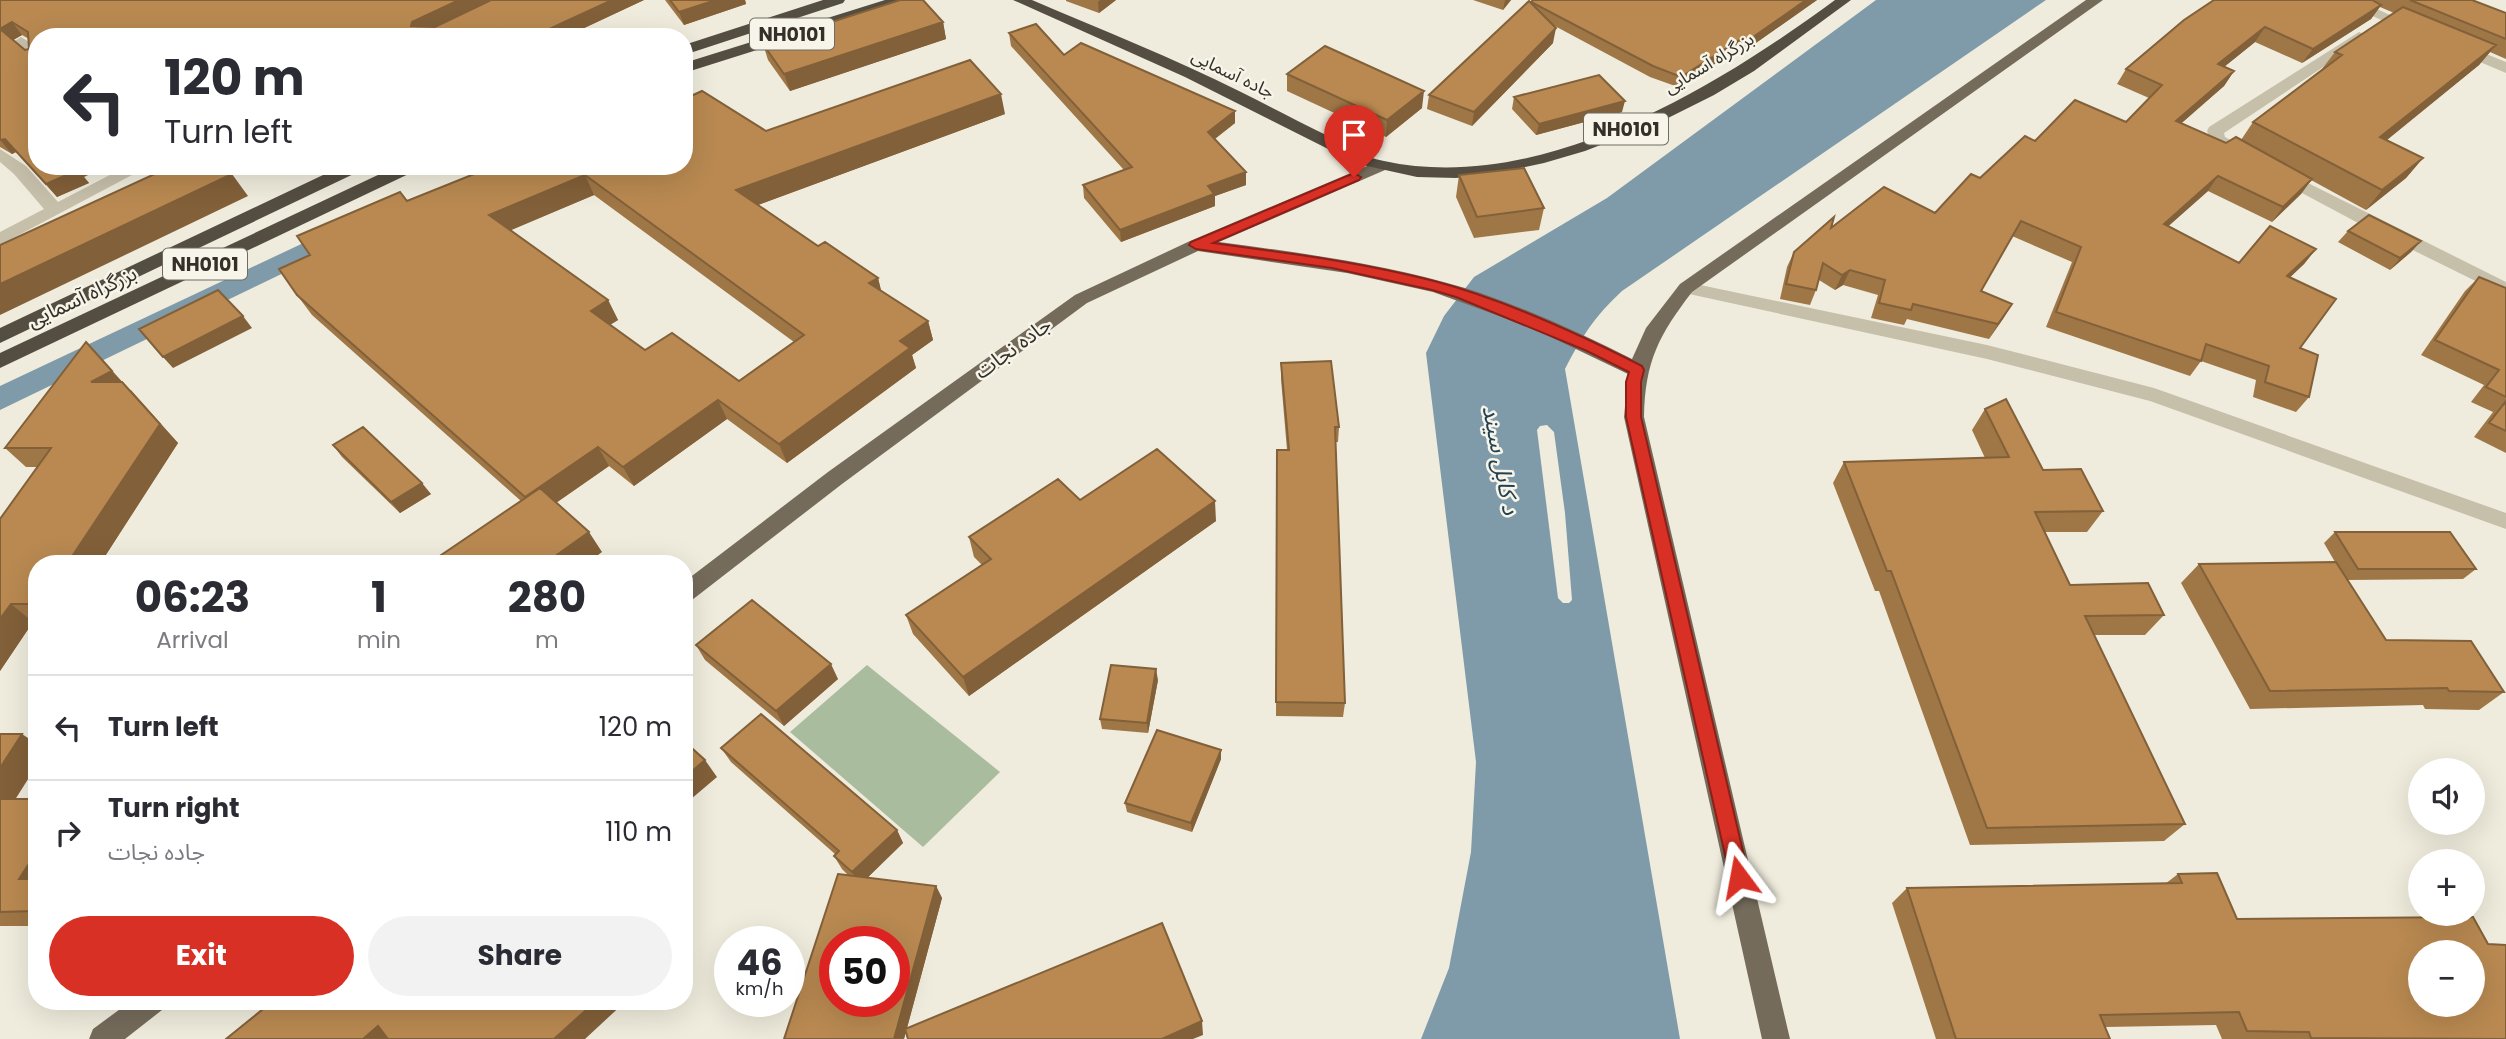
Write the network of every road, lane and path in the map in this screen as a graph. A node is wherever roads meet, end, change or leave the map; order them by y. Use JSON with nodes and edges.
{"nodes":[{"id":1,"x":838,"y":0,"type":"edge"},
{"id":2,"x":900,"y":0,"type":"edge"},
{"id":3,"x":1020,"y":0,"type":"edge"},
{"id":4,"x":1043,"y":0,"type":"edge"},
{"id":5,"x":1844,"y":0,"type":"edge"},
{"id":6,"x":2096,"y":0,"type":"edge"},
{"id":7,"x":2344,"y":0,"type":"edge"},
{"id":8,"x":2387,"y":18,"type":"junction"},
{"id":9,"x":1067,"y":21,"type":"junction"},
{"id":10,"x":2423,"y":33,"type":"edge"},
{"id":11,"x":21,"y":42,"type":"edge"},
{"id":12,"x":2446,"y":43,"type":"edge"},
{"id":13,"x":693,"y":47,"type":"edge"},
{"id":14,"x":28,"y":48,"type":"edge"},
{"id":15,"x":693,"y":65,"type":"edge"},
{"id":16,"x":2506,"y":68,"type":"edge"},
{"id":17,"x":0,"y":154,"type":"edge"},
{"id":18,"x":1379,"y":166,"type":"junction"},
{"id":19,"x":123,"y":175,"type":"edge"},
{"id":20,"x":337,"y":175,"type":"edge"},
{"id":21,"x":392,"y":175,"type":"edge"},
{"id":22,"x":55,"y":210,"type":"junction"},
{"id":23,"x":0,"y":239,"type":"edge"},
{"id":24,"x":1196,"y":245,"type":"junction"},
{"id":25,"x":1686,"y":288,"type":"junction"},
{"id":26,"x":2506,"y":289,"type":"edge"},
{"id":27,"x":0,"y":336,"type":"edge"},
{"id":28,"x":0,"y":361,"type":"edge"},
{"id":29,"x":1637,"y":370,"type":"junction"},
{"id":30,"x":2506,"y":521,"type":"edge"},
{"id":31,"x":693,"y":587,"type":"edge"},
{"id":32,"x":141,"y":1010,"type":"edge"},
{"id":33,"x":103,"y":1039,"type":"edge"},
{"id":34,"x":1776,"y":1039,"type":"edge"}],
"edges":[{"from":1,"to":13,"type":"highway","number":"NH0101"},
{"from":2,"to":15,"type":"highway","number":"NH0101"},
{"from":3,"to":9,"type":"highway","number":"NH0101"},
{"from":4,"to":9,"type":"highway"},
{"from":5,"to":18,"type":"highway","name":"بزرگراه آسمایی","number":"NH0101"},
{"from":6,"to":25,"type":"main road"},
{"from":7,"to":8,"type":"street"},
{"from":8,"to":10,"type":"street"},
{"from":8,"to":26,"type":"street"},
{"from":9,"to":18,"type":"highway","name":"جاده آسمایی","number":"NH0101"},
{"from":11,"to":14,"type":"street"},
{"from":12,"to":16,"type":"street"},
{"from":17,"to":22,"type":"street"},
{"from":18,"to":24,"type":"main road","name":"جاده نجات"},
{"from":19,"to":22,"type":"street"},
{"from":20,"to":27,"type":"highway","name":"بزرگراه آسمایی","number":"NH0101"},
{"from":21,"to":28,"type":"highway","name":"بزرگراه آسمایی","number":"NH0101"},
{"from":22,"to":23,"type":"street"},
{"from":24,"to":29,"type":"main road"},
{"from":24,"to":31,"type":"main road","name":"جاده نجات"},
{"from":25,"to":29,"type":"main road"},
{"from":25,"to":30,"type":"street"},
{"from":29,"to":34,"type":"main road"},
{"from":32,"to":33,"type":"main road"}]}
